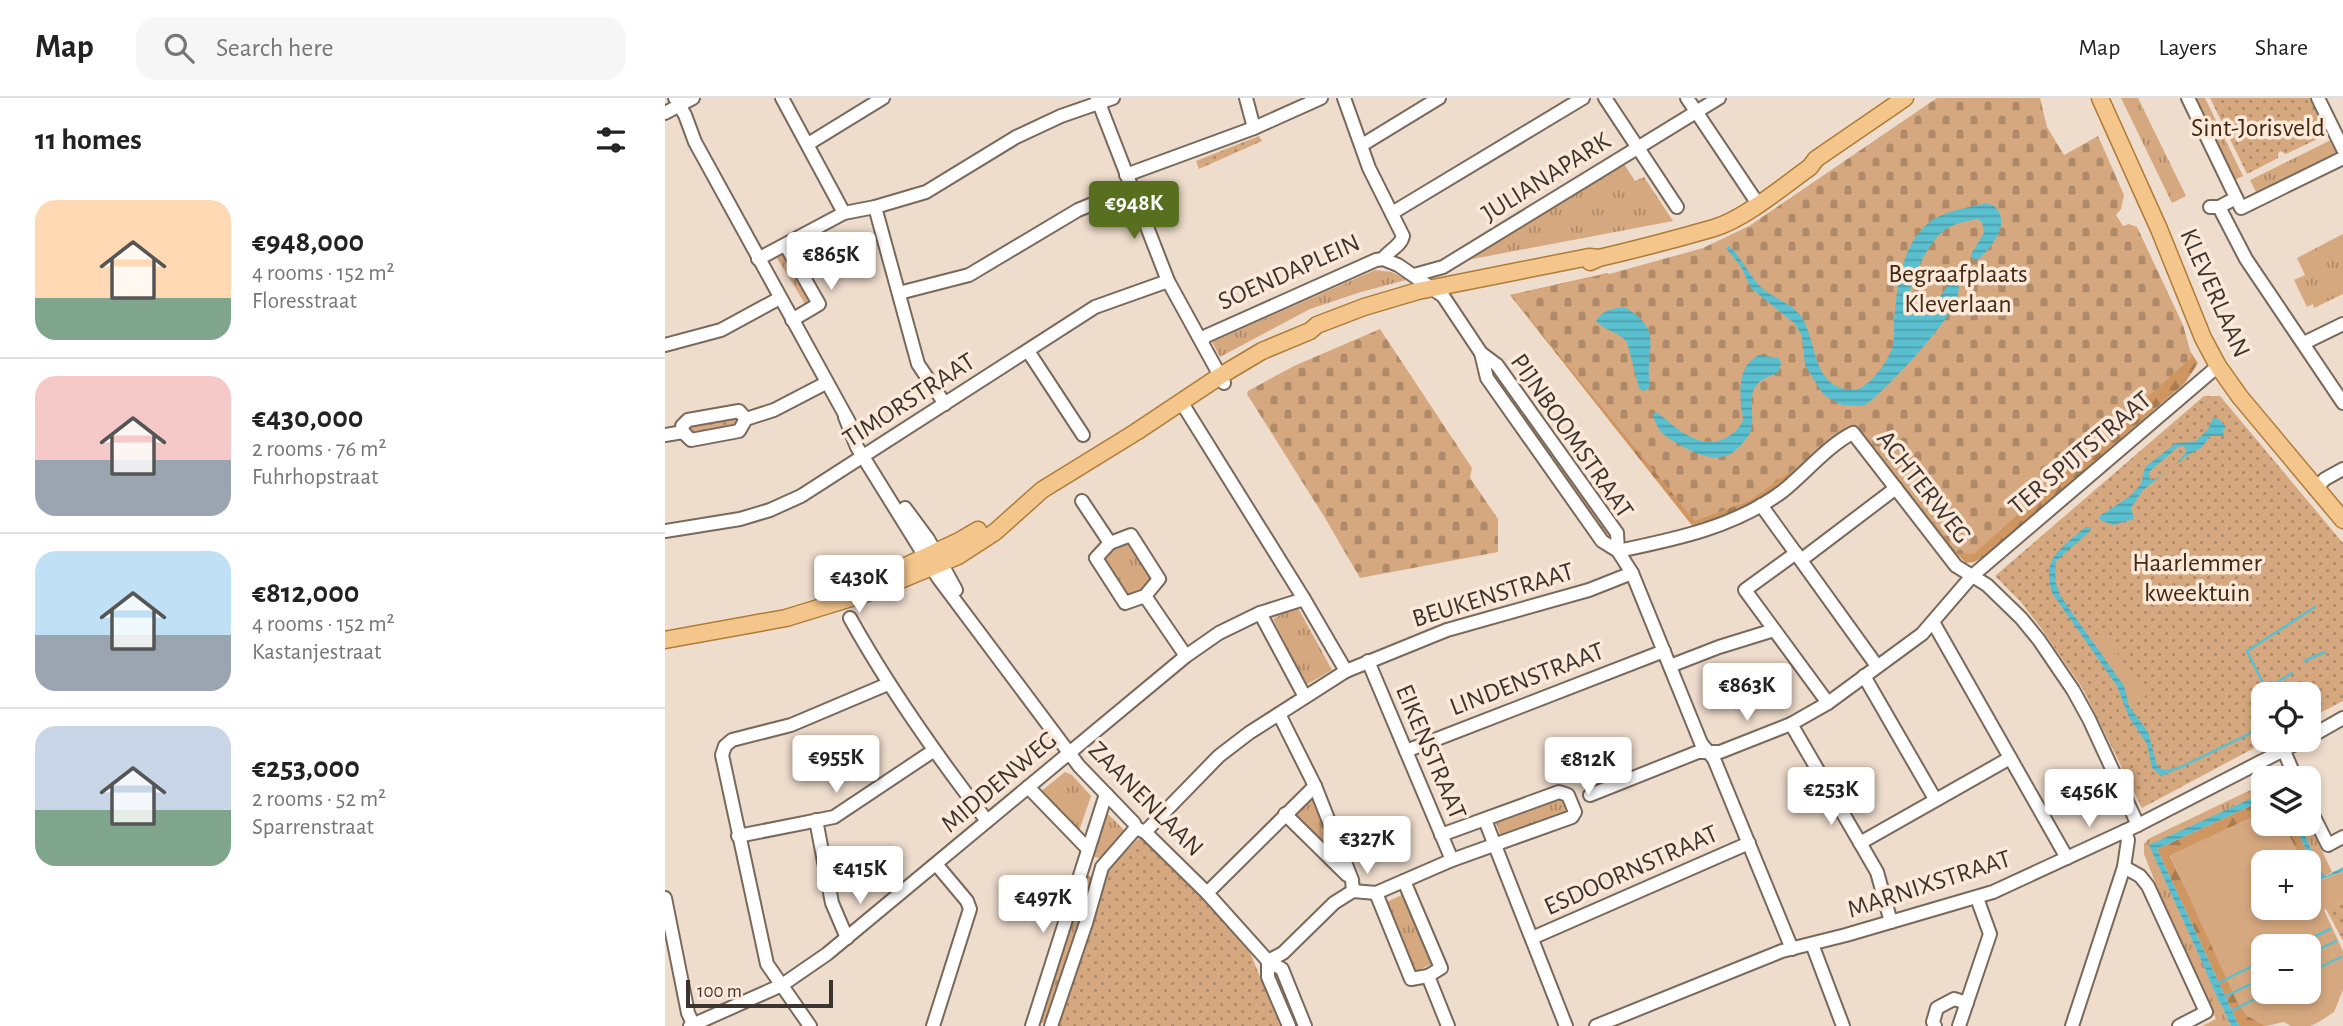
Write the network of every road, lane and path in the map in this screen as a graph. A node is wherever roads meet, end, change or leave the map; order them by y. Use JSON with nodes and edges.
{"nodes":[{"id":1,"x":693,"y":98,"type":"edge"},
{"id":2,"x":782,"y":98,"type":"edge"},
{"id":3,"x":883,"y":98,"type":"edge"},
{"id":4,"x":1113,"y":98,"type":"edge"},
{"id":5,"x":1246,"y":98,"type":"edge"},
{"id":6,"x":1321,"y":98,"type":"edge"},
{"id":7,"x":1344,"y":98,"type":"edge"},
{"id":8,"x":1439,"y":98,"type":"edge"},
{"id":9,"x":1583,"y":98,"type":"edge"},
{"id":10,"x":1605,"y":98,"type":"edge"},
{"id":11,"x":1688,"y":98,"type":"edge"},
{"id":12,"x":1719,"y":98,"type":"edge"},
{"id":13,"x":1905,"y":98,"type":"edge"},
{"id":14,"x":2100,"y":98,"type":"edge"},
{"id":15,"x":2188,"y":98,"type":"edge"},
{"id":16,"x":2318,"y":98,"type":"edge"},
{"id":17,"x":1098,"y":100,"type":"edge"},
{"id":18,"x":672,"y":105,"type":"edge"},
{"id":19,"x":1697,"y":112,"type":"junction"},
{"id":20,"x":1254,"y":128,"type":"junction"},
{"id":21,"x":2339,"y":132,"type":"edge"},
{"id":22,"x":808,"y":144,"type":"junction"},
{"id":23,"x":1362,"y":145,"type":"junction"},
{"id":24,"x":1638,"y":147,"type":"junction"},
{"id":25,"x":2343,"y":149,"type":"edge"},
{"id":26,"x":2343,"y":158,"type":"edge"},
{"id":27,"x":1129,"y":182,"type":"junction"},
{"id":28,"x":2236,"y":198,"type":"junction"},
{"id":29,"x":1756,"y":201,"type":"junction"},
{"id":30,"x":875,"y":207,"type":"junction"},
{"id":31,"x":1677,"y":207,"type":"dead end"},
{"id":32,"x":844,"y":213,"type":"junction"},
{"id":33,"x":1392,"y":214,"type":"junction"},
{"id":34,"x":786,"y":246,"type":"junction"},
{"id":35,"x":758,"y":259,"type":"junction"},
{"id":36,"x":1383,"y":259,"type":"junction"},
{"id":37,"x":1413,"y":275,"type":"junction"},
{"id":38,"x":1168,"y":281,"type":"junction"},
{"id":39,"x":1440,"y":290,"type":"junction"},
{"id":40,"x":899,"y":293,"type":"junction"},
{"id":41,"x":780,"y":298,"type":"junction"},
{"id":42,"x":792,"y":320,"type":"junction"},
{"id":43,"x":2343,"y":324,"type":"edge"},
{"id":44,"x":665,"y":330,"type":"edge"},
{"id":45,"x":1203,"y":340,"type":"junction"},
{"id":46,"x":2304,"y":343,"type":"junction"},
{"id":47,"x":666,"y":344,"type":"edge"},
{"id":48,"x":1028,"y":351,"type":"junction"},
{"id":49,"x":2218,"y":366,"type":"junction"},
{"id":50,"x":1222,"y":379,"type":"junction"},
{"id":51,"x":826,"y":383,"type":"junction"},
{"id":52,"x":2343,"y":403,"type":"edge"},
{"id":53,"x":945,"y":404,"type":"junction"},
{"id":54,"x":1182,"y":405,"type":"junction"},
{"id":55,"x":746,"y":419,"type":"junction"},
{"id":56,"x":683,"y":432,"type":"junction"},
{"id":57,"x":665,"y":435,"type":"edge"},
{"id":58,"x":1083,"y":435,"type":"dead end"},
{"id":59,"x":867,"y":455,"type":"junction"},
{"id":60,"x":2343,"y":469,"type":"edge"},
{"id":61,"x":1896,"y":488,"type":"junction"},
{"id":62,"x":2315,"y":489,"type":"junction"},
{"id":63,"x":1082,"y":501,"type":"dead end"},
{"id":64,"x":1761,"y":505,"type":"junction"},
{"id":65,"x":2343,"y":520,"type":"edge"},
{"id":66,"x":665,"y":531,"type":"edge"},
{"id":67,"x":1110,"y":543,"type":"junction"},
{"id":68,"x":1618,"y":551,"type":"junction"},
{"id":69,"x":1798,"y":556,"type":"junction"},
{"id":70,"x":933,"y":560,"type":"junction"},
{"id":71,"x":1632,"y":573,"type":"junction"},
{"id":72,"x":1972,"y":576,"type":"junction"},
{"id":73,"x":1145,"y":596,"type":"junction"},
{"id":74,"x":1304,"y":599,"type":"junction"},
{"id":75,"x":1260,"y":613,"type":"junction"},
{"id":76,"x":850,"y":618,"type":"dead end"},
{"id":77,"x":1933,"y":622,"type":"junction"},
{"id":78,"x":1774,"y":630,"type":"junction"},
{"id":79,"x":665,"y":640,"type":"edge"},
{"id":80,"x":1664,"y":651,"type":"junction"},
{"id":81,"x":1186,"y":656,"type":"junction"},
{"id":82,"x":1368,"y":661,"type":"junction"},
{"id":83,"x":1670,"y":666,"type":"junction"},
{"id":84,"x":1877,"y":666,"type":"junction"},
{"id":85,"x":1346,"y":671,"type":"junction"},
{"id":86,"x":1864,"y":676,"type":"junction"},
{"id":87,"x":888,"y":684,"type":"junction"},
{"id":88,"x":1305,"y":697,"type":"junction"},
{"id":89,"x":1828,"y":703,"type":"junction"},
{"id":90,"x":1279,"y":714,"type":"junction"},
{"id":91,"x":2343,"y":718,"type":"edge"},
{"id":92,"x":1791,"y":724,"type":"junction"},
{"id":93,"x":2321,"y":730,"type":"edge"},
{"id":94,"x":933,"y":751,"type":"junction"},
{"id":95,"x":1406,"y":751,"type":"junction"},
{"id":96,"x":1709,"y":752,"type":"junction"},
{"id":97,"x":2282,"y":752,"type":"edge"},
{"id":98,"x":1069,"y":753,"type":"junction"},
{"id":99,"x":2010,"y":758,"type":"junction"},
{"id":100,"x":1315,"y":786,"type":"junction"},
{"id":101,"x":1028,"y":787,"type":"junction"},
{"id":102,"x":1106,"y":794,"type":"junction"},
{"id":103,"x":1580,"y":799,"type":"junction"},
{"id":104,"x":1935,"y":799,"type":"junction"},
{"id":105,"x":1285,"y":814,"type":"junction"},
{"id":106,"x":816,"y":820,"type":"junction"},
{"id":107,"x":1485,"y":820,"type":"junction"},
{"id":108,"x":987,"y":821,"type":"junction"},
{"id":109,"x":2138,"y":825,"type":"junction"},
{"id":110,"x":1141,"y":830,"type":"junction"},
{"id":111,"x":2125,"y":831,"type":"junction"},
{"id":112,"x":2321,"y":832,"type":"edge"},
{"id":113,"x":1441,"y":835,"type":"junction"},
{"id":114,"x":738,"y":836,"type":"junction"},
{"id":115,"x":2343,"y":837,"type":"edge"},
{"id":116,"x":1749,"y":843,"type":"junction"},
{"id":117,"x":1860,"y":843,"type":"junction"},
{"id":118,"x":1495,"y":846,"type":"junction"},
{"id":119,"x":1087,"y":851,"type":"junction"},
{"id":120,"x":2067,"y":858,"type":"junction"},
{"id":121,"x":1452,"y":860,"type":"junction"},
{"id":122,"x":936,"y":864,"type":"junction"},
{"id":123,"x":1102,"y":867,"type":"junction"},
{"id":124,"x":2124,"y":867,"type":"junction"},
{"id":125,"x":1404,"y":881,"type":"junction"},
{"id":126,"x":1352,"y":886,"type":"junction"},
{"id":127,"x":1207,"y":893,"type":"junction"},
{"id":128,"x":1376,"y":893,"type":"junction"},
{"id":129,"x":665,"y":898,"type":"edge"},
{"id":130,"x":1977,"y":898,"type":"junction"},
{"id":131,"x":1891,"y":922,"type":"junction"},
{"id":132,"x":847,"y":938,"type":"junction"},
{"id":133,"x":1532,"y":938,"type":"junction"},
{"id":134,"x":1812,"y":944,"type":"junction"},
{"id":135,"x":1792,"y":949,"type":"junction"},
{"id":136,"x":1268,"y":961,"type":"junction"},
{"id":137,"x":1429,"y":976,"type":"junction"},
{"id":138,"x":782,"y":985,"type":"junction"},
{"id":139,"x":1967,"y":1003,"type":"junction"},
{"id":140,"x":692,"y":1026,"type":"edge"},
{"id":141,"x":810,"y":1026,"type":"edge"},
{"id":142,"x":933,"y":1026,"type":"edge"},
{"id":143,"x":1034,"y":1026,"type":"edge"},
{"id":144,"x":1051,"y":1026,"type":"edge"},
{"id":145,"x":1289,"y":1026,"type":"edge"},
{"id":146,"x":1305,"y":1026,"type":"edge"},
{"id":147,"x":1448,"y":1026,"type":"edge"},
{"id":148,"x":1566,"y":1026,"type":"edge"},
{"id":149,"x":1596,"y":1026,"type":"edge"},
{"id":150,"x":1843,"y":1026,"type":"edge"},
{"id":151,"x":1935,"y":1026,"type":"edge"},
{"id":152,"x":1959,"y":1026,"type":"edge"},
{"id":153,"x":2072,"y":1026,"type":"edge"},
{"id":154,"x":2179,"y":1026,"type":"edge"}],
"edges":[{"from":1,"to":18,"type":"street"},
{"from":2,"to":22,"type":"street"},
{"from":3,"to":22,"type":"street"},
{"from":4,"to":17,"type":"street"},
{"from":5,"to":20,"type":"street"},
{"from":6,"to":20,"type":"street"},
{"from":7,"to":23,"type":"street"},
{"from":8,"to":23,"type":"street"},
{"from":9,"to":33,"type":"street"},
{"from":10,"to":24,"type":"street"},
{"from":11,"to":19,"type":"street"},
{"from":12,"to":19,"type":"street"},
{"from":13,"to":29,"type":"main road"},
{"from":14,"to":49,"type":"main road","name":"KLEVERLAAN"},
{"from":15,"to":28,"type":"street"},
{"from":16,"to":21,"type":"street"},
{"from":17,"to":27,"type":"street"},
{"from":17,"to":30,"type":"street"},
{"from":18,"to":35,"type":"street","name":"ZAANENLAAN"},
{"from":19,"to":24,"type":"street"},
{"from":19,"to":29,"type":"street"},
{"from":20,"to":27,"type":"street"},
{"from":21,"to":25,"type":"street"},
{"from":22,"to":32,"type":"street"},
{"from":23,"to":33,"type":"street"},
{"from":24,"to":31,"type":"street","name":"JULIANAPARK"},
{"from":24,"to":37,"type":"street","name":"JULIANAPARK"},
{"from":26,"to":28,"type":"street"},
{"from":27,"to":38,"type":"street"},
{"from":27,"to":40,"type":"street"},
{"from":28,"to":46,"type":"street"},
{"from":29,"to":39,"type":"main road"},
{"from":30,"to":32,"type":"street"},
{"from":30,"to":40,"type":"street"},
{"from":32,"to":34,"type":"street"},
{"from":33,"to":36,"type":"street"},
{"from":34,"to":35,"type":"street"},
{"from":34,"to":42,"type":"street"},
{"from":35,"to":41,"type":"street","name":"ZAANENLAAN"},
{"from":36,"to":37,"type":"street","name":"SOENDAPLEIN"},
{"from":36,"to":45,"type":"street","name":"SOENDAPLEIN"},
{"from":37,"to":39,"type":"street","name":"SOENDAPLEIN"},
{"from":38,"to":45,"type":"street"},
{"from":38,"to":48,"type":"street","name":"TIMORSTRAAT"},
{"from":39,"to":50,"type":"main road"},
{"from":39,"to":68,"type":"street","name":"PIJNBOOMSTRAAT"},
{"from":40,"to":53,"type":"street"},
{"from":41,"to":42,"type":"street","name":"ZAANENLAAN"},
{"from":41,"to":47,"type":"street"},
{"from":42,"to":51,"type":"street","name":"ZAANENLAAN"},
{"from":43,"to":46,"type":"street"},
{"from":44,"to":47,"type":"street"},
{"from":45,"to":50,"type":"street"},
{"from":46,"to":52,"type":"street"},
{"from":48,"to":53,"type":"street","name":"TIMORSTRAAT"},
{"from":48,"to":58,"type":"street"},
{"from":49,"to":62,"type":"main road","name":"KLEVERLAAN"},
{"from":49,"to":72,"type":"street","name":"TER SPIJTSTRAAT"},
{"from":50,"to":54,"type":"main road"},
{"from":51,"to":55,"type":"street"},
{"from":51,"to":59,"type":"street","name":"ZAANENLAAN"},
{"from":53,"to":59,"type":"street","name":"TIMORSTRAAT"},
{"from":54,"to":70,"type":"main road"},
{"from":54,"to":74,"type":"street"},
{"from":55,"to":56,"type":"street"},
{"from":55,"to":56,"type":"street"},
{"from":56,"to":57,"type":"street"},
{"from":59,"to":66,"type":"street","name":"TIMORSTRAAT"},
{"from":59,"to":70,"type":"street","name":"ZAANENLAAN"},
{"from":60,"to":62,"type":"street"},
{"from":61,"to":64,"type":"street","name":"ACHTERWEG"},
{"from":61,"to":69,"type":"street"},
{"from":61,"to":72,"type":"street","name":"ACHTERWEG"},
{"from":62,"to":65,"type":"main road","name":"KLEVERLAAN"},
{"from":63,"to":67,"type":"street"},
{"from":64,"to":68,"type":"street","name":"ACHTERWEG"},
{"from":64,"to":69,"type":"street"},
{"from":67,"to":73,"type":"street"},
{"from":67,"to":73,"type":"street"},
{"from":68,"to":71,"type":"street","name":"PIJNBOOMSTRAAT"},
{"from":69,"to":78,"type":"street"},
{"from":69,"to":84,"type":"street"},
{"from":70,"to":79,"type":"main road"},
{"from":70,"to":98,"type":"street","name":"ZAANENLAAN"},
{"from":71,"to":80,"type":"street","name":"PIJNBOOMSTRAAT"},
{"from":71,"to":82,"type":"street","name":"BEUKENSTRAAT"},
{"from":72,"to":77,"type":"street","name":"TER SPIJTSTRAAT"},
{"from":72,"to":109,"type":"street","name":"ACHTERWEG"},
{"from":73,"to":81,"type":"street"},
{"from":74,"to":75,"type":"street","name":"MIDDENWEG"},
{"from":74,"to":85,"type":"street"},
{"from":75,"to":81,"type":"street","name":"MIDDENWEG"},
{"from":75,"to":88,"type":"street"},
{"from":76,"to":87,"type":"street"},
{"from":77,"to":84,"type":"street","name":"TER SPIJTSTRAAT"},
{"from":77,"to":99,"type":"street"},
{"from":78,"to":83,"type":"street"},
{"from":78,"to":89,"type":"street"},
{"from":80,"to":83,"type":"street","name":"PIJNBOOMSTRAAT"},
{"from":80,"to":95,"type":"street","name":"LINDENSTRAAT"},
{"from":81,"to":98,"type":"street","name":"MIDDENWEG"},
{"from":82,"to":85,"type":"street","name":"BEUKENSTRAAT"},
{"from":82,"to":95,"type":"street","name":"EIKENSTRAAT"},
{"from":83,"to":96,"type":"street","name":"PIJNBOOMSTRAAT"},
{"from":84,"to":86,"type":"street","name":"TER SPIJTSTRAAT"},
{"from":85,"to":88,"type":"street","name":"BEUKENSTRAAT"},
{"from":86,"to":89,"type":"street","name":"TER SPIJTSTRAAT"},
{"from":86,"to":104,"type":"street"},
{"from":87,"to":94,"type":"street"},
{"from":87,"to":114,"type":"street"},
{"from":88,"to":90,"type":"street","name":"BEUKENSTRAAT"},
{"from":89,"to":92,"type":"street","name":"TER SPIJTSTRAAT"},
{"from":90,"to":100,"type":"street"},
{"from":90,"to":110,"type":"street","name":"BEUKENSTRAAT"},
{"from":91,"to":93,"type":"street"},
{"from":92,"to":96,"type":"street","name":"TER SPIJTSTRAAT"},
{"from":92,"to":117,"type":"street"},
{"from":94,"to":106,"type":"street"},
{"from":94,"to":108,"type":"street"},
{"from":95,"to":113,"type":"street","name":"EIKENSTRAAT"},
{"from":96,"to":103,"type":"street","name":"TER SPIJTSTRAAT"},
{"from":96,"to":116,"type":"street","name":"PIJNBOOMSTRAAT"},
{"from":97,"to":109,"type":"street","name":"MARNIXSTRAAT"},
{"from":98,"to":101,"type":"street","name":"MIDDENWEG"},
{"from":98,"to":102,"type":"street","name":"ZAANENLAAN"},
{"from":99,"to":104,"type":"street"},
{"from":99,"to":120,"type":"street"},
{"from":100,"to":105,"type":"street"},
{"from":100,"to":126,"type":"street"},
{"from":101,"to":108,"type":"street","name":"MIDDENWEG"},
{"from":101,"to":119,"type":"street"},
{"from":102,"to":110,"type":"street","name":"ZAANENLAAN"},
{"from":102,"to":119,"type":"street"},
{"from":103,"to":107,"type":"street"},
{"from":103,"to":118,"type":"street"},
{"from":104,"to":117,"type":"street"},
{"from":105,"to":126,"type":"street"},
{"from":105,"to":127,"type":"street"},
{"from":106,"to":114,"type":"street"},
{"from":106,"to":132,"type":"street"},
{"from":107,"to":113,"type":"street"},
{"from":107,"to":118,"type":"street","name":"EIKENSTRAAT"},
{"from":108,"to":122,"type":"street","name":"MIDDENWEG"},
{"from":109,"to":111,"type":"street","name":"MARNIXSTRAAT"},
{"from":110,"to":123,"type":"street","name":"BEUKENSTRAAT"},
{"from":110,"to":127,"type":"street","name":"ZAANENLAAN"},
{"from":111,"to":120,"type":"street","name":"MARNIXSTRAAT"},
{"from":111,"to":124,"type":"street"},
{"from":112,"to":115,"type":"street"},
{"from":113,"to":121,"type":"street","name":"EIKENSTRAAT"},
{"from":114,"to":138,"type":"street"},
{"from":116,"to":133,"type":"street","name":"ESDOORNSTRAAT"},
{"from":116,"to":135,"type":"street","name":"PIJNBOOMSTRAAT"},
{"from":117,"to":131,"type":"street"},
{"from":118,"to":121,"type":"street"},
{"from":118,"to":133,"type":"street","name":"EIKENSTRAAT"},
{"from":119,"to":123,"type":"street"},
{"from":119,"to":143,"type":"street"},
{"from":120,"to":130,"type":"street","name":"MARNIXSTRAAT"},
{"from":121,"to":125,"type":"street"},
{"from":122,"to":132,"type":"street","name":"MIDDENWEG"},
{"from":122,"to":142,"type":"street"},
{"from":123,"to":144,"type":"street"},
{"from":124,"to":153,"type":"street"},
{"from":124,"to":154,"type":"street"},
{"from":125,"to":128,"type":"street"},
{"from":125,"to":137,"type":"street"},
{"from":126,"to":128,"type":"street"},
{"from":126,"to":136,"type":"street"},
{"from":127,"to":136,"type":"street","name":"ZAANENLAAN"},
{"from":128,"to":137,"type":"street"},
{"from":129,"to":140,"type":"street"},
{"from":130,"to":131,"type":"street","name":"MARNIXSTRAAT"},
{"from":130,"to":139,"type":"street"},
{"from":131,"to":134,"type":"street","name":"MARNIXSTRAAT"},
{"from":132,"to":138,"type":"street","name":"MIDDENWEG"},
{"from":133,"to":148,"type":"street","name":"EIKENSTRAAT"},
{"from":134,"to":135,"type":"street","name":"MARNIXSTRAAT"},
{"from":134,"to":150,"type":"street"},
{"from":135,"to":149,"type":"street","name":"MARNIXSTRAAT"},
{"from":136,"to":145,"type":"street","name":"ZAANENLAAN"},
{"from":136,"to":146,"type":"street","name":"ZAANENLAAN"},
{"from":137,"to":147,"type":"street"},
{"from":138,"to":140,"type":"street","name":"MIDDENWEG"},
{"from":138,"to":141,"type":"street"},
{"from":139,"to":151,"type":"street"},
{"from":139,"to":152,"type":"street"}]}
